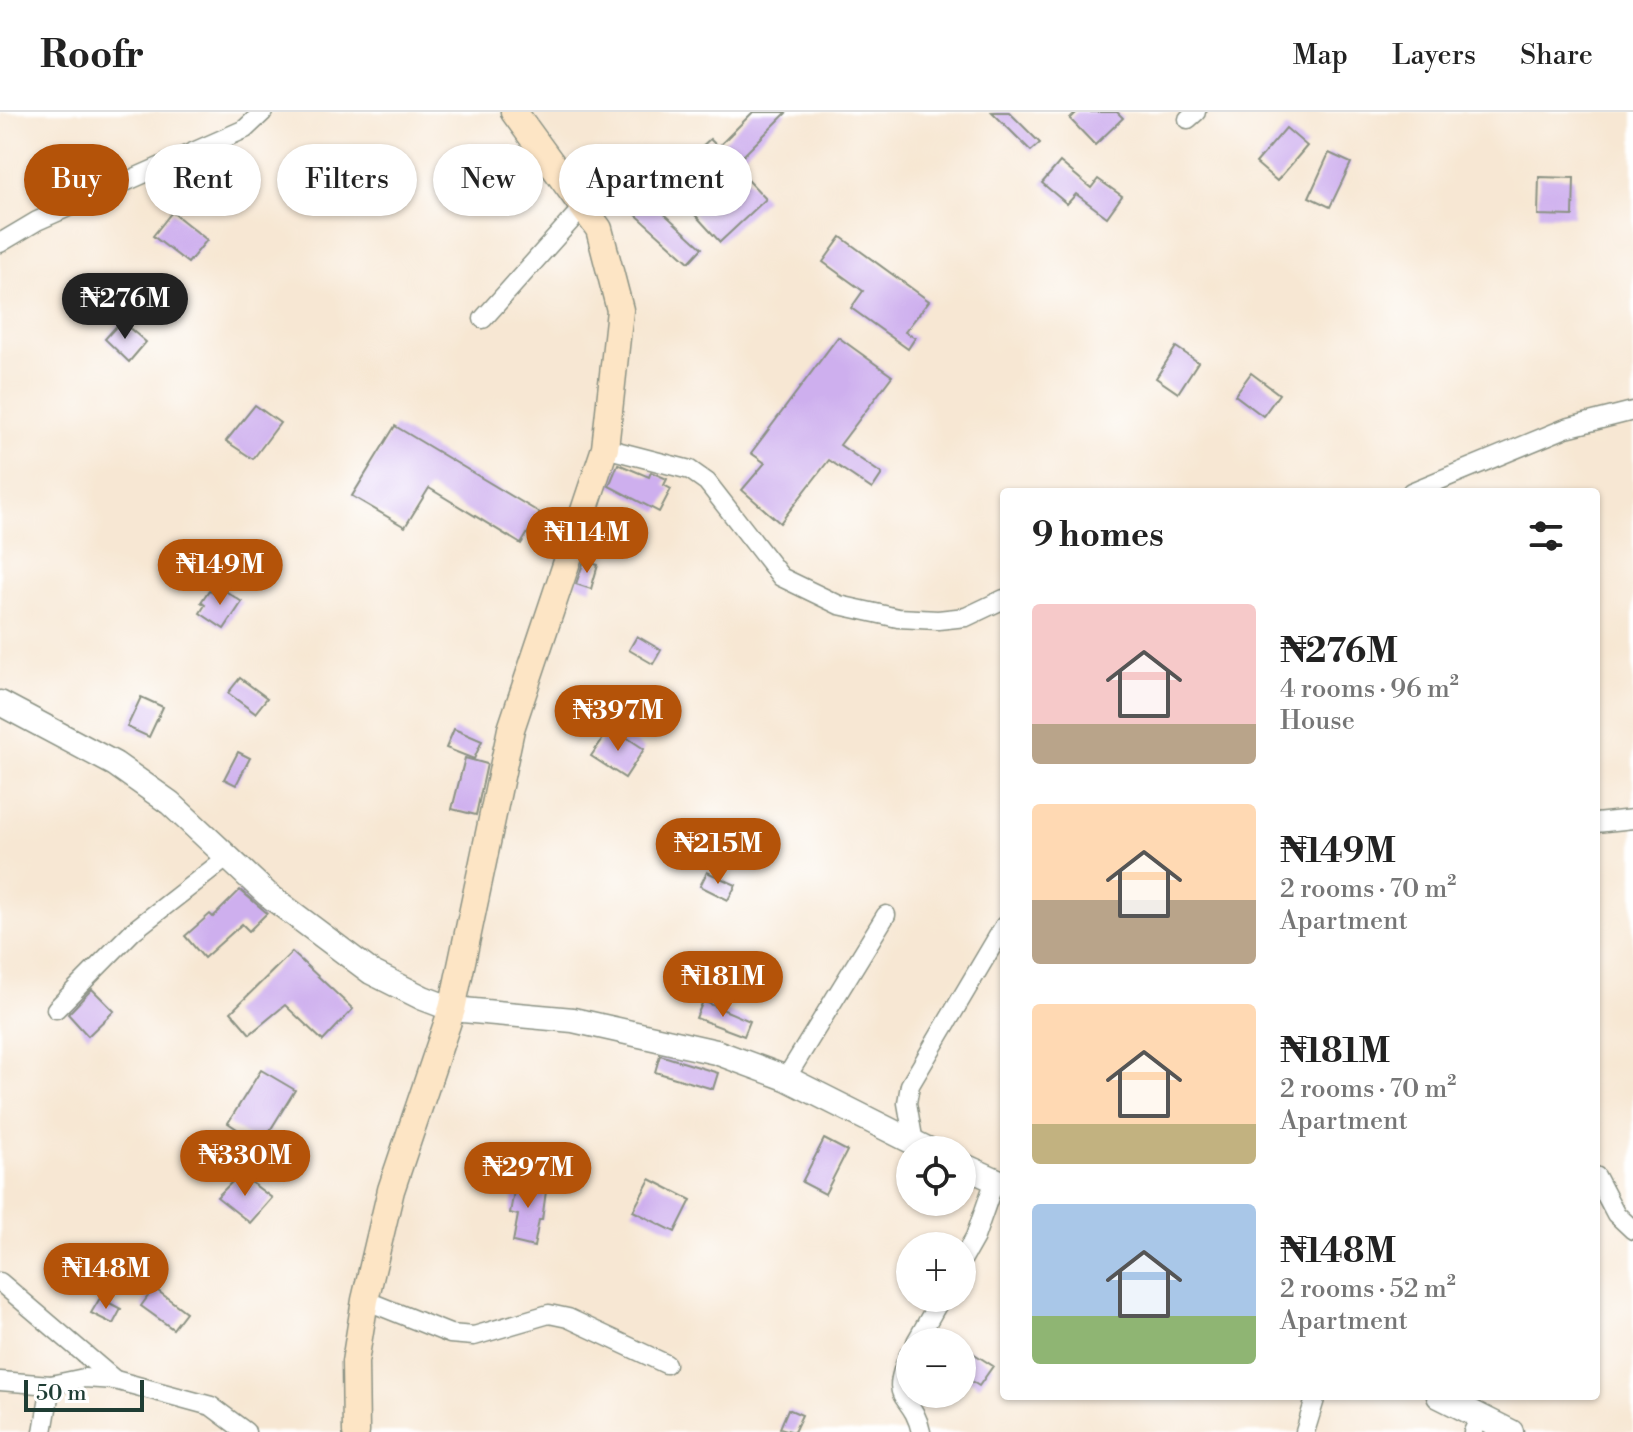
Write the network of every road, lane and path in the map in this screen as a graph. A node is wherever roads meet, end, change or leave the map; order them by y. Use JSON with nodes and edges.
{"nodes":[{"id":1,"x":263,"y":112,"type":"edge"},
{"id":2,"x":514,"y":112,"type":"edge"},
{"id":3,"x":559,"y":174,"type":"edge"},
{"id":4,"x":575,"y":216,"type":"edge"},
{"id":5,"x":590,"y":216,"type":"edge"},
{"id":6,"x":0,"y":243,"type":"edge"},
{"id":7,"x":483,"y":319,"type":"dead end"},
{"id":8,"x":1633,"y":411,"type":"edge"},
{"id":9,"x":605,"y":448,"type":"junction"},
{"id":10,"x":1421,"y":488,"type":"edge"},
{"id":11,"x":1000,"y":601,"type":"edge"},
{"id":12,"x":0,"y":703,"type":"edge"},
{"id":13,"x":1633,"y":819,"type":"edge"},
{"id":14,"x":1600,"y":823,"type":"edge"},
{"id":15,"x":229,"y":856,"type":"junction"},
{"id":16,"x":886,"y":915,"type":"dead end"},
{"id":17,"x":1000,"y":933,"type":"edge"},
{"id":18,"x":56,"y":1009,"type":"dead end"},
{"id":19,"x":452,"y":1009,"type":"junction"},
{"id":20,"x":786,"y":1078,"type":"junction"},
{"id":21,"x":900,"y":1136,"type":"edge"},
{"id":22,"x":918,"y":1136,"type":"edge"},
{"id":23,"x":976,"y":1171,"type":"edge"},
{"id":24,"x":999,"y":1182,"type":"edge"},
{"id":25,"x":1600,"y":1184,"type":"edge"},
{"id":26,"x":1633,"y":1230,"type":"edge"},
{"id":27,"x":976,"y":1235,"type":"edge"},
{"id":28,"x":0,"y":1282,"type":"edge"},
{"id":29,"x":365,"y":1300,"type":"junction"},
{"id":30,"x":666,"y":1364,"type":"dead end"},
{"id":31,"x":115,"y":1380,"type":"junction"},
{"id":32,"x":0,"y":1381,"type":"edge"},
{"id":33,"x":51,"y":1385,"type":"junction"},
{"id":34,"x":1315,"y":1400,"type":"edge"},
{"id":35,"x":1444,"y":1400,"type":"edge"},
{"id":36,"x":909,"y":1408,"type":"edge"},
{"id":37,"x":1476,"y":1424,"type":"edge"},
{"id":38,"x":43,"y":1432,"type":"edge"},
{"id":39,"x":246,"y":1432,"type":"edge"},
{"id":40,"x":356,"y":1432,"type":"edge"},
{"id":41,"x":921,"y":1432,"type":"edge"},
{"id":42,"x":1305,"y":1432,"type":"edge"},
{"id":43,"x":1511,"y":1432,"type":"edge"}],
"edges":[{"from":1,"to":6,"type":"street"},
{"from":2,"to":3,"type":"main road"},
{"from":4,"to":7,"type":"street"},
{"from":5,"to":9,"type":"main road"},
{"from":8,"to":10,"type":"street"},
{"from":9,"to":11,"type":"street"},
{"from":9,"to":19,"type":"main road"},
{"from":12,"to":15,"type":"street"},
{"from":13,"to":14,"type":"street"},
{"from":15,"to":18,"type":"street"},
{"from":15,"to":19,"type":"street"},
{"from":16,"to":20,"type":"street"},
{"from":17,"to":22,"type":"street"},
{"from":19,"to":20,"type":"street"},
{"from":19,"to":29,"type":"main road"},
{"from":20,"to":21,"type":"street"},
{"from":23,"to":24,"type":"street"},
{"from":24,"to":27,"type":"street"},
{"from":25,"to":26,"type":"street"},
{"from":28,"to":31,"type":"street"},
{"from":29,"to":30,"type":"street"},
{"from":29,"to":40,"type":"main road"},
{"from":31,"to":33,"type":"street"},
{"from":31,"to":39,"type":"street"},
{"from":32,"to":33,"type":"street"},
{"from":33,"to":38,"type":"street"},
{"from":34,"to":42,"type":"street"},
{"from":35,"to":37,"type":"street"},
{"from":36,"to":41,"type":"street"},
{"from":37,"to":43,"type":"street"}]}
